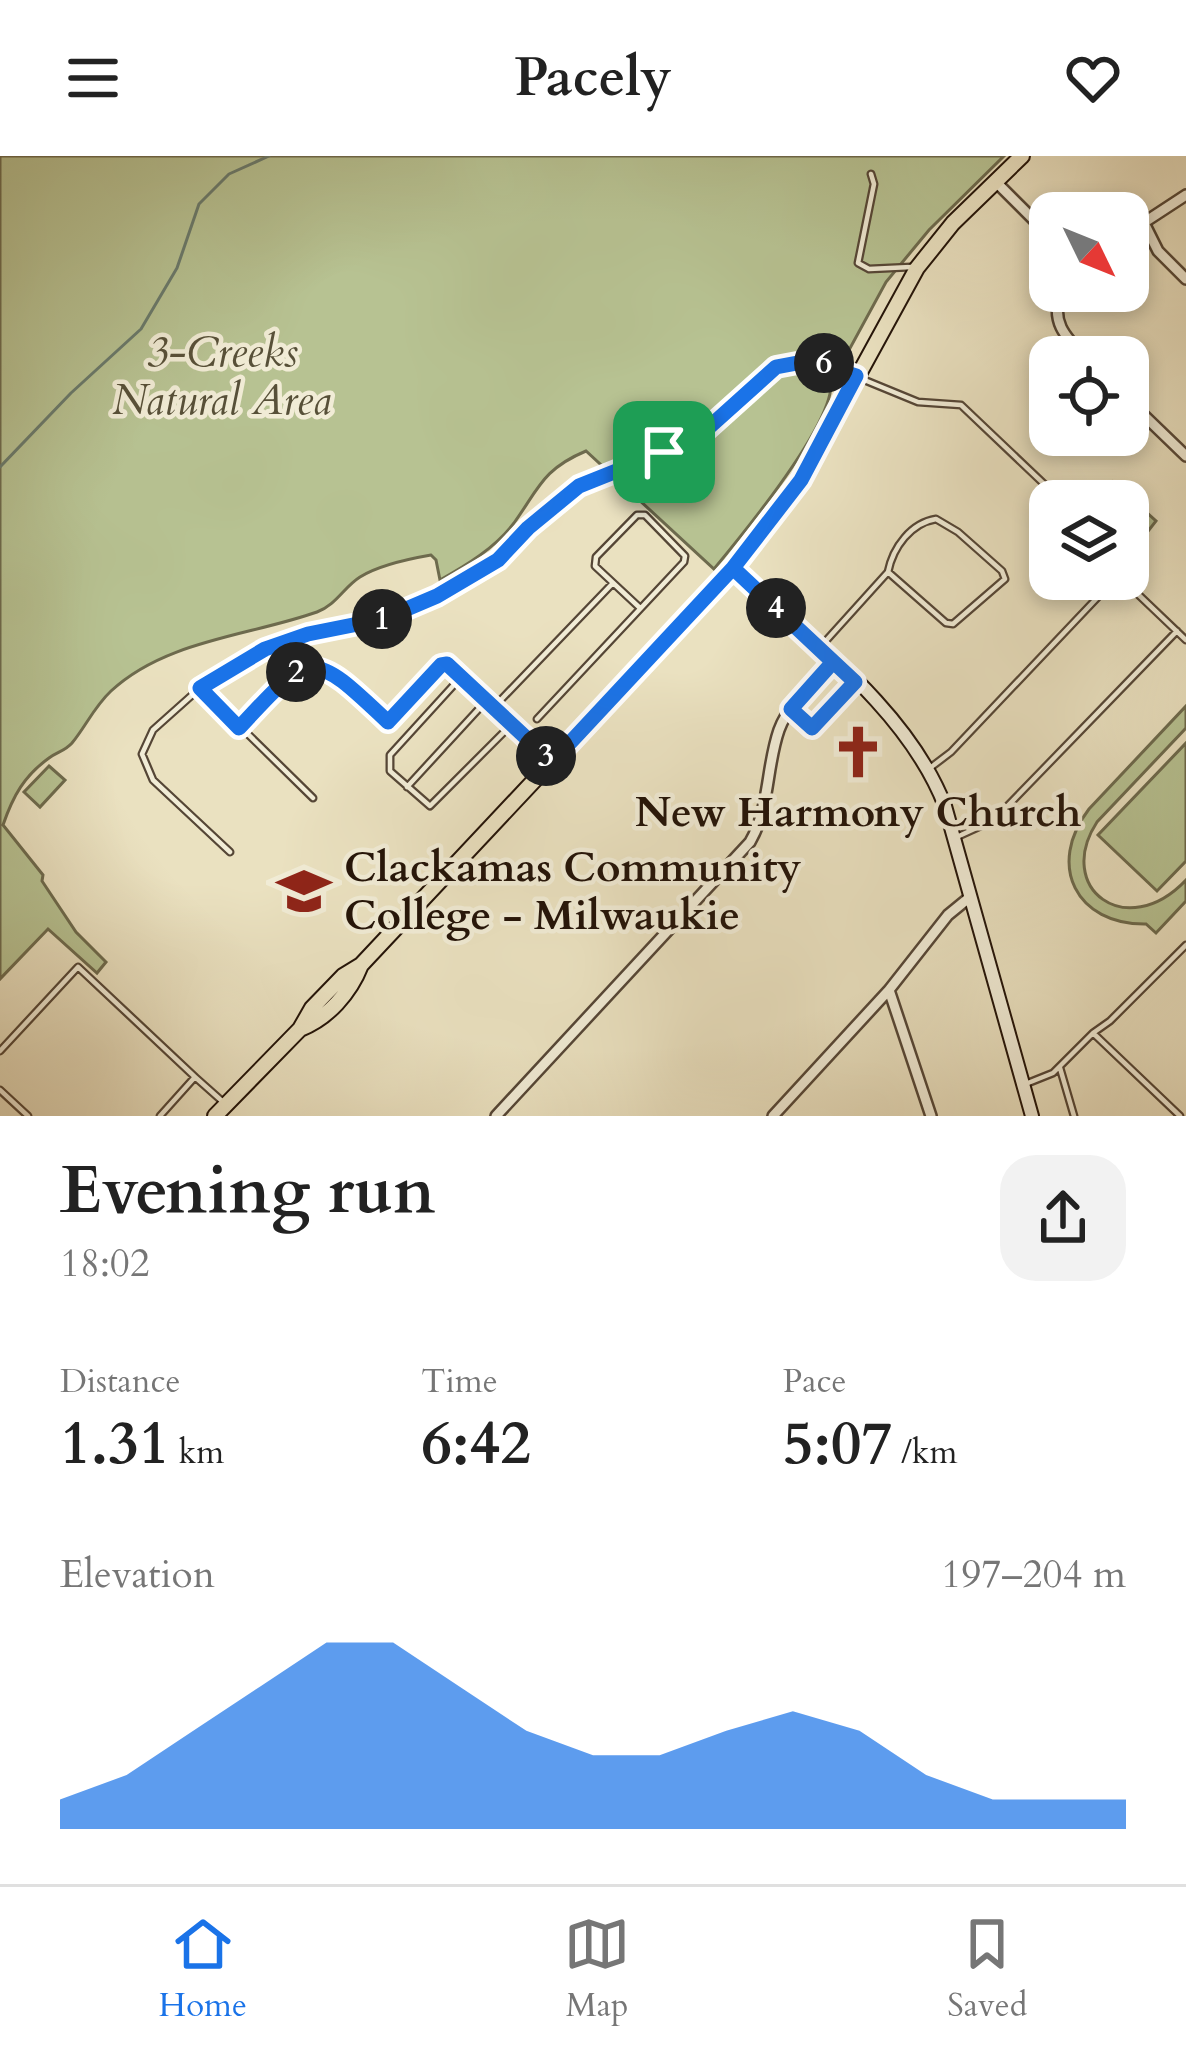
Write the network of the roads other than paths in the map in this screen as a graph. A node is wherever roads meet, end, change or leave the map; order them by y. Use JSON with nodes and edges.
{"nodes":[{"id":1,"x":1022,"y":156,"type":"edge"},
{"id":2,"x":872,"y":175,"type":"dead end"},
{"id":3,"x":995,"y":182,"type":"junction"},
{"id":4,"x":1186,"y":195,"type":"edge"},
{"id":5,"x":1029,"y":215,"type":"edge"},
{"id":6,"x":1149,"y":220,"type":"edge"},
{"id":7,"x":1149,"y":234,"type":"edge"},
{"id":8,"x":917,"y":268,"type":"junction"},
{"id":9,"x":1186,"y":279,"type":"edge"},
{"id":10,"x":856,"y":376,"type":"junction"},
{"id":11,"x":1149,"y":420,"type":"edge"},
{"id":12,"x":1186,"y":456,"type":"edge"},
{"id":13,"x":1040,"y":480,"type":"edge"},
{"id":14,"x":733,"y":568,"type":"junction"},
{"id":15,"x":888,"y":572,"type":"junction"},
{"id":16,"x":613,"y":583,"type":"junction"},
{"id":17,"x":1099,"y":600,"type":"edge"},
{"id":18,"x":1142,"y":600,"type":"edge"},
{"id":19,"x":640,"y":608,"type":"junction"},
{"id":20,"x":1177,"y":632,"type":"junction"},
{"id":21,"x":1186,"y":640,"type":"edge"},
{"id":22,"x":819,"y":648,"type":"junction"},
{"id":23,"x":833,"y":662,"type":"junction"},
{"id":24,"x":462,"y":676,"type":"junction"},
{"id":25,"x":855,"y":682,"type":"junction"},
{"id":26,"x":200,"y":688,"type":"junction"},
{"id":27,"x":487,"y":700,"type":"junction"},
{"id":28,"x":494,"y":707,"type":"junction"},
{"id":29,"x":791,"y":709,"type":"junction"},
{"id":30,"x":537,"y":719,"type":"dead end"},
{"id":31,"x":512,"y":724,"type":"junction"},
{"id":32,"x":239,"y":728,"type":"junction"},
{"id":33,"x":552,"y":762,"type":"junction"},
{"id":34,"x":928,"y":769,"type":"junction"},
{"id":35,"x":407,"y":787,"type":"junction"},
{"id":36,"x":314,"y":798,"type":"dead end"},
{"id":37,"x":954,"y":839,"type":"junction"},
{"id":38,"x":230,"y":852,"type":"dead end"},
{"id":39,"x":970,"y":897,"type":"junction"},
{"id":40,"x":1186,"y":945,"type":"edge"},
{"id":41,"x":890,"y":990,"type":"junction"},
{"id":42,"x":1093,"y":1033,"type":"junction"},
{"id":43,"x":0,"y":1051,"type":"edge"},
{"id":44,"x":1060,"y":1068,"type":"junction"},
{"id":45,"x":195,"y":1077,"type":"junction"},
{"id":46,"x":1023,"y":1085,"type":"junction"},
{"id":47,"x":0,"y":1090,"type":"edge"},
{"id":48,"x":221,"y":1110,"type":"edge"},
{"id":49,"x":28,"y":1116,"type":"edge"},
{"id":50,"x":160,"y":1116,"type":"edge"},
{"id":51,"x":496,"y":1116,"type":"edge"},
{"id":52,"x":773,"y":1116,"type":"edge"},
{"id":53,"x":931,"y":1116,"type":"edge"},
{"id":54,"x":1032,"y":1116,"type":"edge"},
{"id":55,"x":1074,"y":1116,"type":"edge"},
{"id":56,"x":1180,"y":1116,"type":"edge"}],
"edges":[{"from":1,"to":3,"type":"main road"},
{"from":2,"to":8,"type":"lane"},
{"from":3,"to":5,"type":"street"},
{"from":3,"to":8,"type":"main road"},
{"from":4,"to":6,"type":"street"},
{"from":7,"to":9,"type":"street"},
{"from":8,"to":10,"type":"main road"},
{"from":10,"to":13,"type":"lane"},
{"from":10,"to":14,"type":"main road"},
{"from":10,"to":26,"type":"lane"},
{"from":11,"to":12,"type":"street"},
{"from":14,"to":22,"type":"street"},
{"from":14,"to":33,"type":"main road"},
{"from":15,"to":15,"type":"lane"},
{"from":15,"to":22,"type":"lane"},
{"from":16,"to":19,"type":"lane"},
{"from":16,"to":19,"type":"lane"},
{"from":16,"to":28,"type":"lane"},
{"from":17,"to":34,"type":"lane"},
{"from":18,"to":20,"type":"lane"},
{"from":19,"to":30,"type":"lane"},
{"from":20,"to":21,"type":"lane"},
{"from":20,"to":37,"type":"lane"},
{"from":22,"to":23,"type":"street"},
{"from":23,"to":25,"type":"street"},
{"from":23,"to":29,"type":"street"},
{"from":24,"to":27,"type":"lane"},
{"from":24,"to":32,"type":"lane"},
{"from":24,"to":35,"type":"lane"},
{"from":25,"to":29,"type":"lane"},
{"from":25,"to":34,"type":"street"},
{"from":26,"to":32,"type":"lane"},
{"from":26,"to":38,"type":"lane"},
{"from":27,"to":28,"type":"lane"},
{"from":27,"to":35,"type":"lane"},
{"from":28,"to":31,"type":"lane"},
{"from":29,"to":51,"type":"street"},
{"from":31,"to":33,"type":"lane"},
{"from":31,"to":35,"type":"lane"},
{"from":32,"to":36,"type":"lane"},
{"from":33,"to":48,"type":"main road"},
{"from":34,"to":37,"type":"street"},
{"from":37,"to":39,"type":"street"},
{"from":39,"to":41,"type":"street"},
{"from":39,"to":46,"type":"street"},
{"from":40,"to":42,"type":"lane"},
{"from":41,"to":52,"type":"street"},
{"from":41,"to":53,"type":"street"},
{"from":42,"to":44,"type":"lane"},
{"from":42,"to":56,"type":"lane"},
{"from":43,"to":45,"type":"lane"},
{"from":44,"to":46,"type":"lane"},
{"from":44,"to":55,"type":"lane"},
{"from":45,"to":48,"type":"lane"},
{"from":45,"to":50,"type":"lane"},
{"from":46,"to":54,"type":"street"},
{"from":47,"to":49,"type":"lane"}]}
